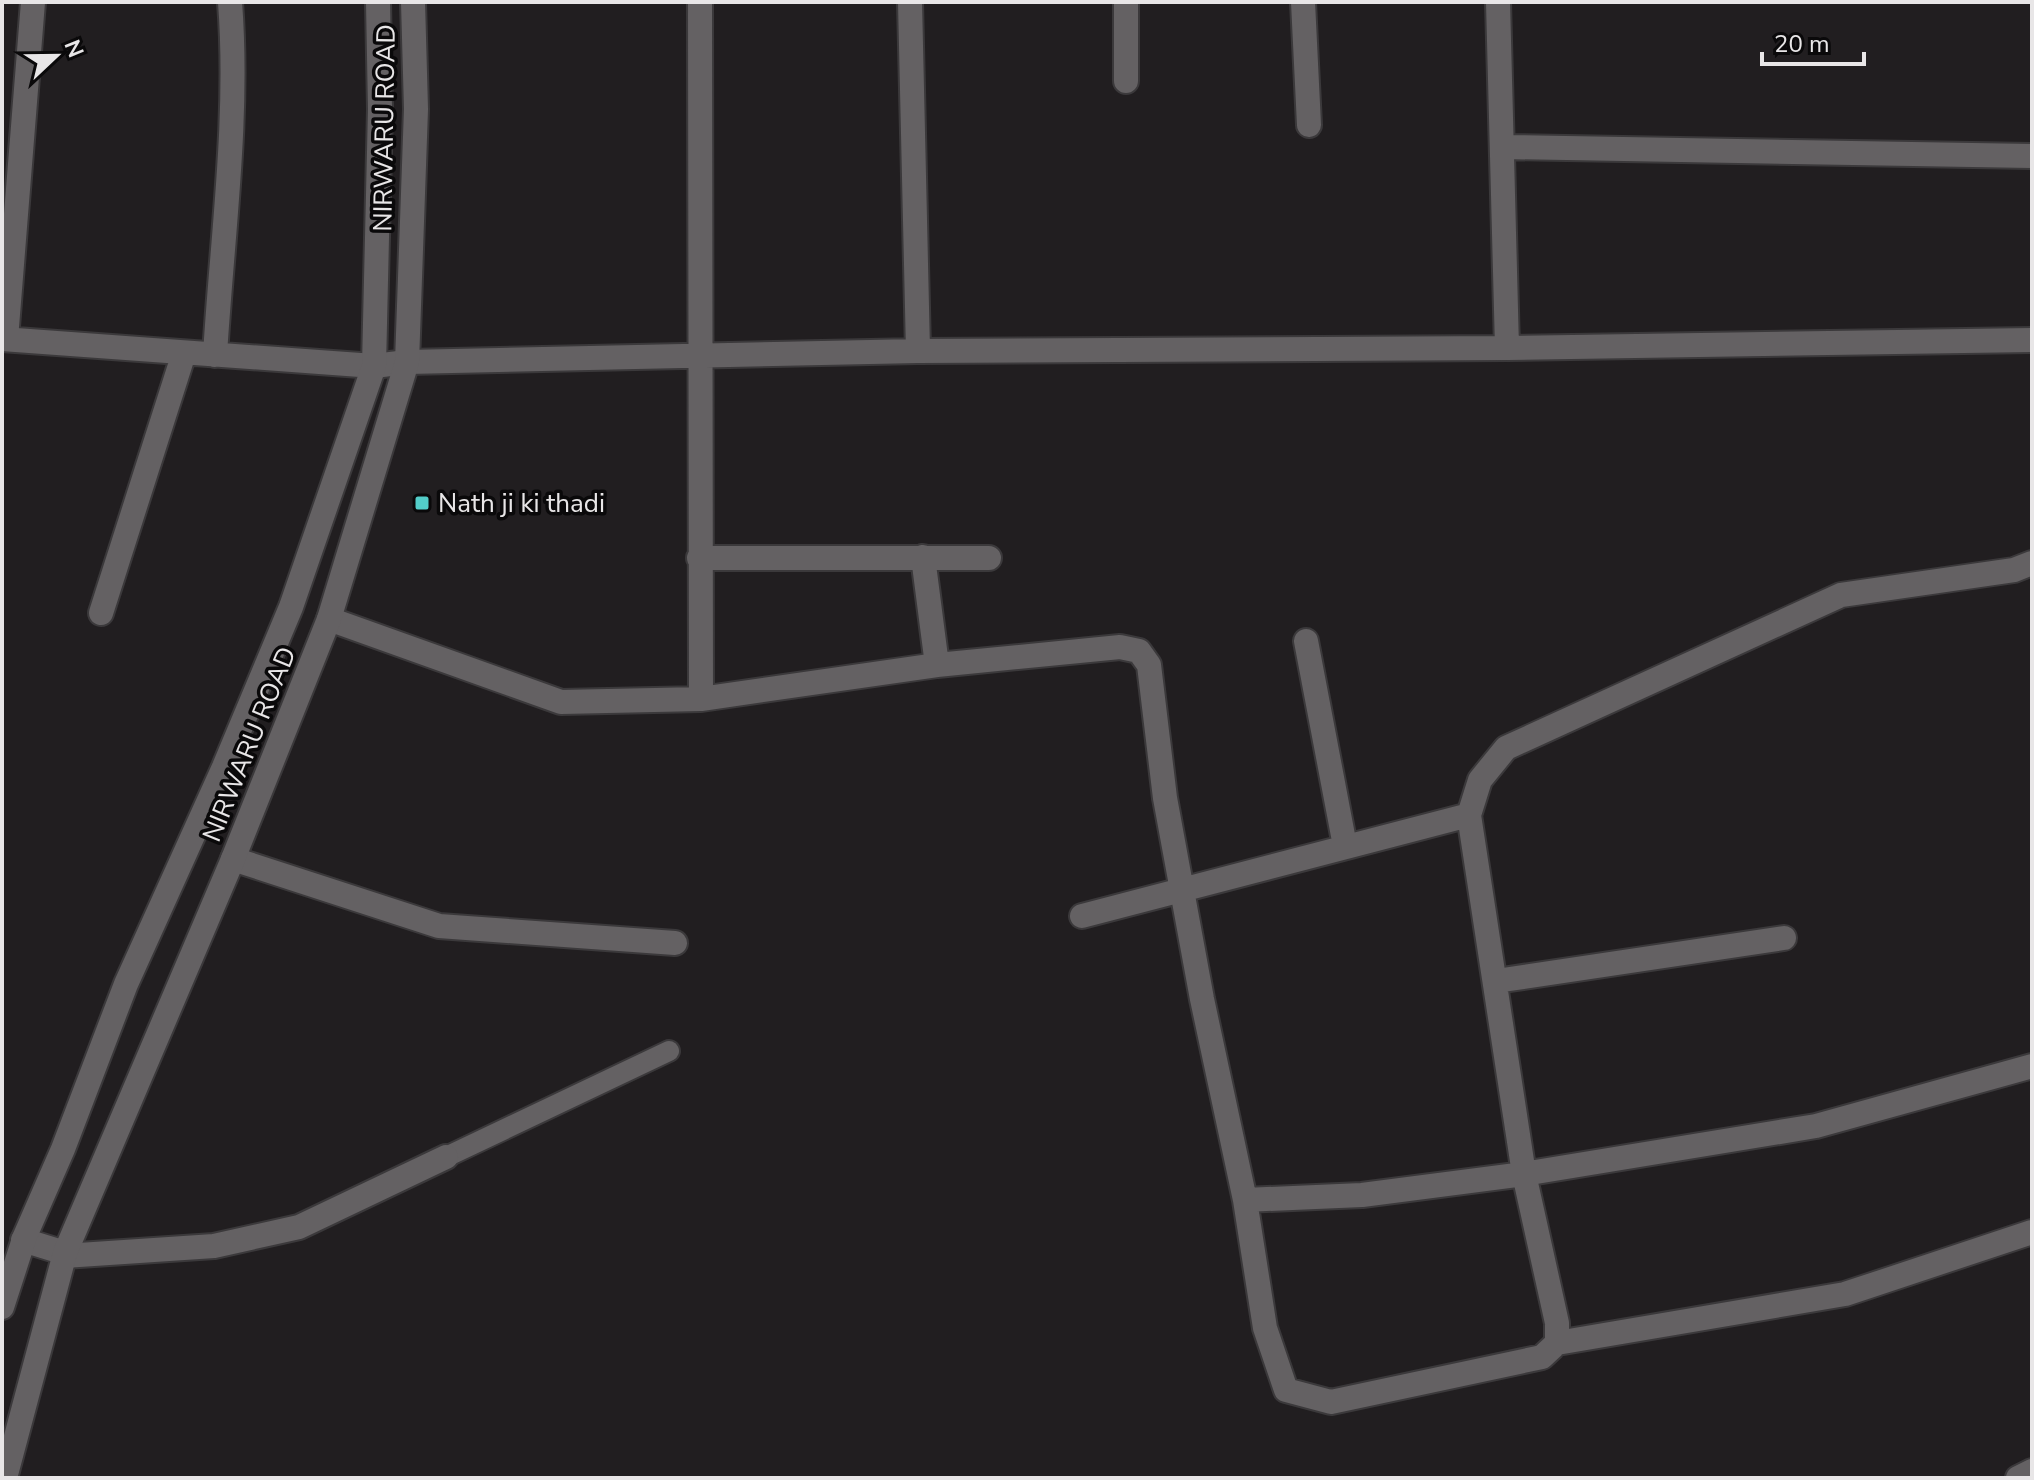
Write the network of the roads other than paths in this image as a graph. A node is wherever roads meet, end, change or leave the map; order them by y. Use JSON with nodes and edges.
{"nodes":[{"id":1,"x":33,"y":2,"type":"edge"},
{"id":2,"x":230,"y":2,"type":"edge"},
{"id":3,"x":378,"y":2,"type":"edge"},
{"id":4,"x":413,"y":2,"type":"edge"},
{"id":5,"x":700,"y":2,"type":"edge"},
{"id":6,"x":910,"y":2,"type":"edge"},
{"id":7,"x":1126,"y":2,"type":"edge"},
{"id":8,"x":1303,"y":2,"type":"edge"},
{"id":9,"x":1498,"y":2,"type":"edge"},
{"id":10,"x":1126,"y":81,"type":"dead end"},
{"id":11,"x":1309,"y":125,"type":"dead end"},
{"id":12,"x":1504,"y":147,"type":"junction"},
{"id":13,"x":2032,"y":156,"type":"edge"},
{"id":14,"x":4,"y":339,"type":"edge"},
{"id":15,"x":2032,"y":340,"type":"edge"},
{"id":16,"x":1507,"y":348,"type":"junction"},
{"id":17,"x":918,"y":351,"type":"junction"},
{"id":18,"x":184,"y":353,"type":"junction"},
{"id":19,"x":702,"y":354,"type":"junction"},
{"id":20,"x":215,"y":355,"type":"junction"},
{"id":21,"x":407,"y":362,"type":"junction"},
{"id":22,"x":374,"y":366,"type":"junction"},
{"id":23,"x":923,"y":557,"type":"junction"},
{"id":24,"x":699,"y":558,"type":"junction"},
{"id":25,"x":989,"y":558,"type":"dead end"},
{"id":26,"x":2032,"y":563,"type":"edge"},
{"id":27,"x":101,"y":613,"type":"dead end"},
{"id":28,"x":329,"y":619,"type":"junction"},
{"id":29,"x":1306,"y":641,"type":"dead end"},
{"id":30,"x":937,"y":665,"type":"junction"},
{"id":31,"x":701,"y":699,"type":"junction"},
{"id":32,"x":1469,"y":815,"type":"junction"},
{"id":33,"x":1345,"y":846,"type":"junction"},
{"id":34,"x":233,"y":859,"type":"junction"},
{"id":35,"x":1181,"y":889,"type":"junction"},
{"id":36,"x":1082,"y":916,"type":"dead end"},
{"id":37,"x":1784,"y":938,"type":"dead end"},
{"id":38,"x":675,"y":943,"type":"dead end"},
{"id":39,"x":1496,"y":981,"type":"junction"},
{"id":40,"x":669,"y":1051,"type":"dead end"},
{"id":41,"x":2032,"y":1066,"type":"edge"},
{"id":42,"x":446,"y":1157,"type":"joint"},
{"id":43,"x":1524,"y":1174,"type":"junction"},
{"id":44,"x":1245,"y":1200,"type":"junction"},
{"id":45,"x":2032,"y":1232,"type":"edge"},
{"id":46,"x":17,"y":1237,"type":"edge"},
{"id":47,"x":64,"y":1255,"type":"junction"},
{"id":48,"x":2,"y":1307,"type":"edge"},
{"id":49,"x":1557,"y":1343,"type":"junction"},
{"id":50,"x":2032,"y":1471,"type":"edge"},
{"id":51,"x":5,"y":1478,"type":"edge"},
{"id":52,"x":2018,"y":1478,"type":"edge"}],
"edges":[{"from":1,"to":14,"type":"street"},
{"from":2,"to":20,"type":"street"},
{"from":3,"to":22,"type":"street","name":"NIRWARU ROAD"},
{"from":4,"to":21,"type":"street","name":"NIRWARU ROAD"},
{"from":5,"to":19,"type":"street"},
{"from":6,"to":17,"type":"street"},
{"from":7,"to":10,"type":"street"},
{"from":8,"to":11,"type":"street"},
{"from":9,"to":12,"type":"street"},
{"from":12,"to":13,"type":"street"},
{"from":12,"to":16,"type":"street"},
{"from":14,"to":18,"type":"street"},
{"from":15,"to":16,"type":"street"},
{"from":16,"to":17,"type":"street"},
{"from":17,"to":19,"type":"street"},
{"from":18,"to":20,"type":"street"},
{"from":18,"to":27,"type":"street"},
{"from":19,"to":21,"type":"street"},
{"from":19,"to":24,"type":"street"},
{"from":20,"to":22,"type":"street"},
{"from":21,"to":22,"type":"street"},
{"from":21,"to":28,"type":"street","name":"NIRWARU ROAD"},
{"from":22,"to":46,"type":"street","name":"NIRWARU ROAD"},
{"from":23,"to":24,"type":"street"},
{"from":23,"to":25,"type":"street"},
{"from":23,"to":30,"type":"street"},
{"from":24,"to":31,"type":"street"},
{"from":26,"to":32,"type":"street"},
{"from":28,"to":31,"type":"street"},
{"from":28,"to":34,"type":"street","name":"NIRWARU ROAD"},
{"from":29,"to":33,"type":"street"},
{"from":30,"to":31,"type":"street"},
{"from":30,"to":35,"type":"street"},
{"from":32,"to":33,"type":"street"},
{"from":32,"to":39,"type":"street"},
{"from":33,"to":35,"type":"street"},
{"from":34,"to":38,"type":"street"},
{"from":34,"to":47,"type":"street","name":"NIRWARU ROAD"},
{"from":35,"to":36,"type":"street"},
{"from":35,"to":44,"type":"street"},
{"from":37,"to":39,"type":"street"},
{"from":39,"to":43,"type":"street"},
{"from":40,"to":42,"type":"lane"},
{"from":41,"to":43,"type":"street"},
{"from":42,"to":47,"type":"street"},
{"from":43,"to":44,"type":"street"},
{"from":43,"to":49,"type":"street"},
{"from":44,"to":49,"type":"street"},
{"from":45,"to":49,"type":"street"},
{"from":46,"to":47,"type":"street"},
{"from":46,"to":48,"type":"street","name":"NIRWARU ROAD"},
{"from":47,"to":51,"type":"street","name":"NIRWARU ROAD"},
{"from":50,"to":52,"type":"street"}]}
